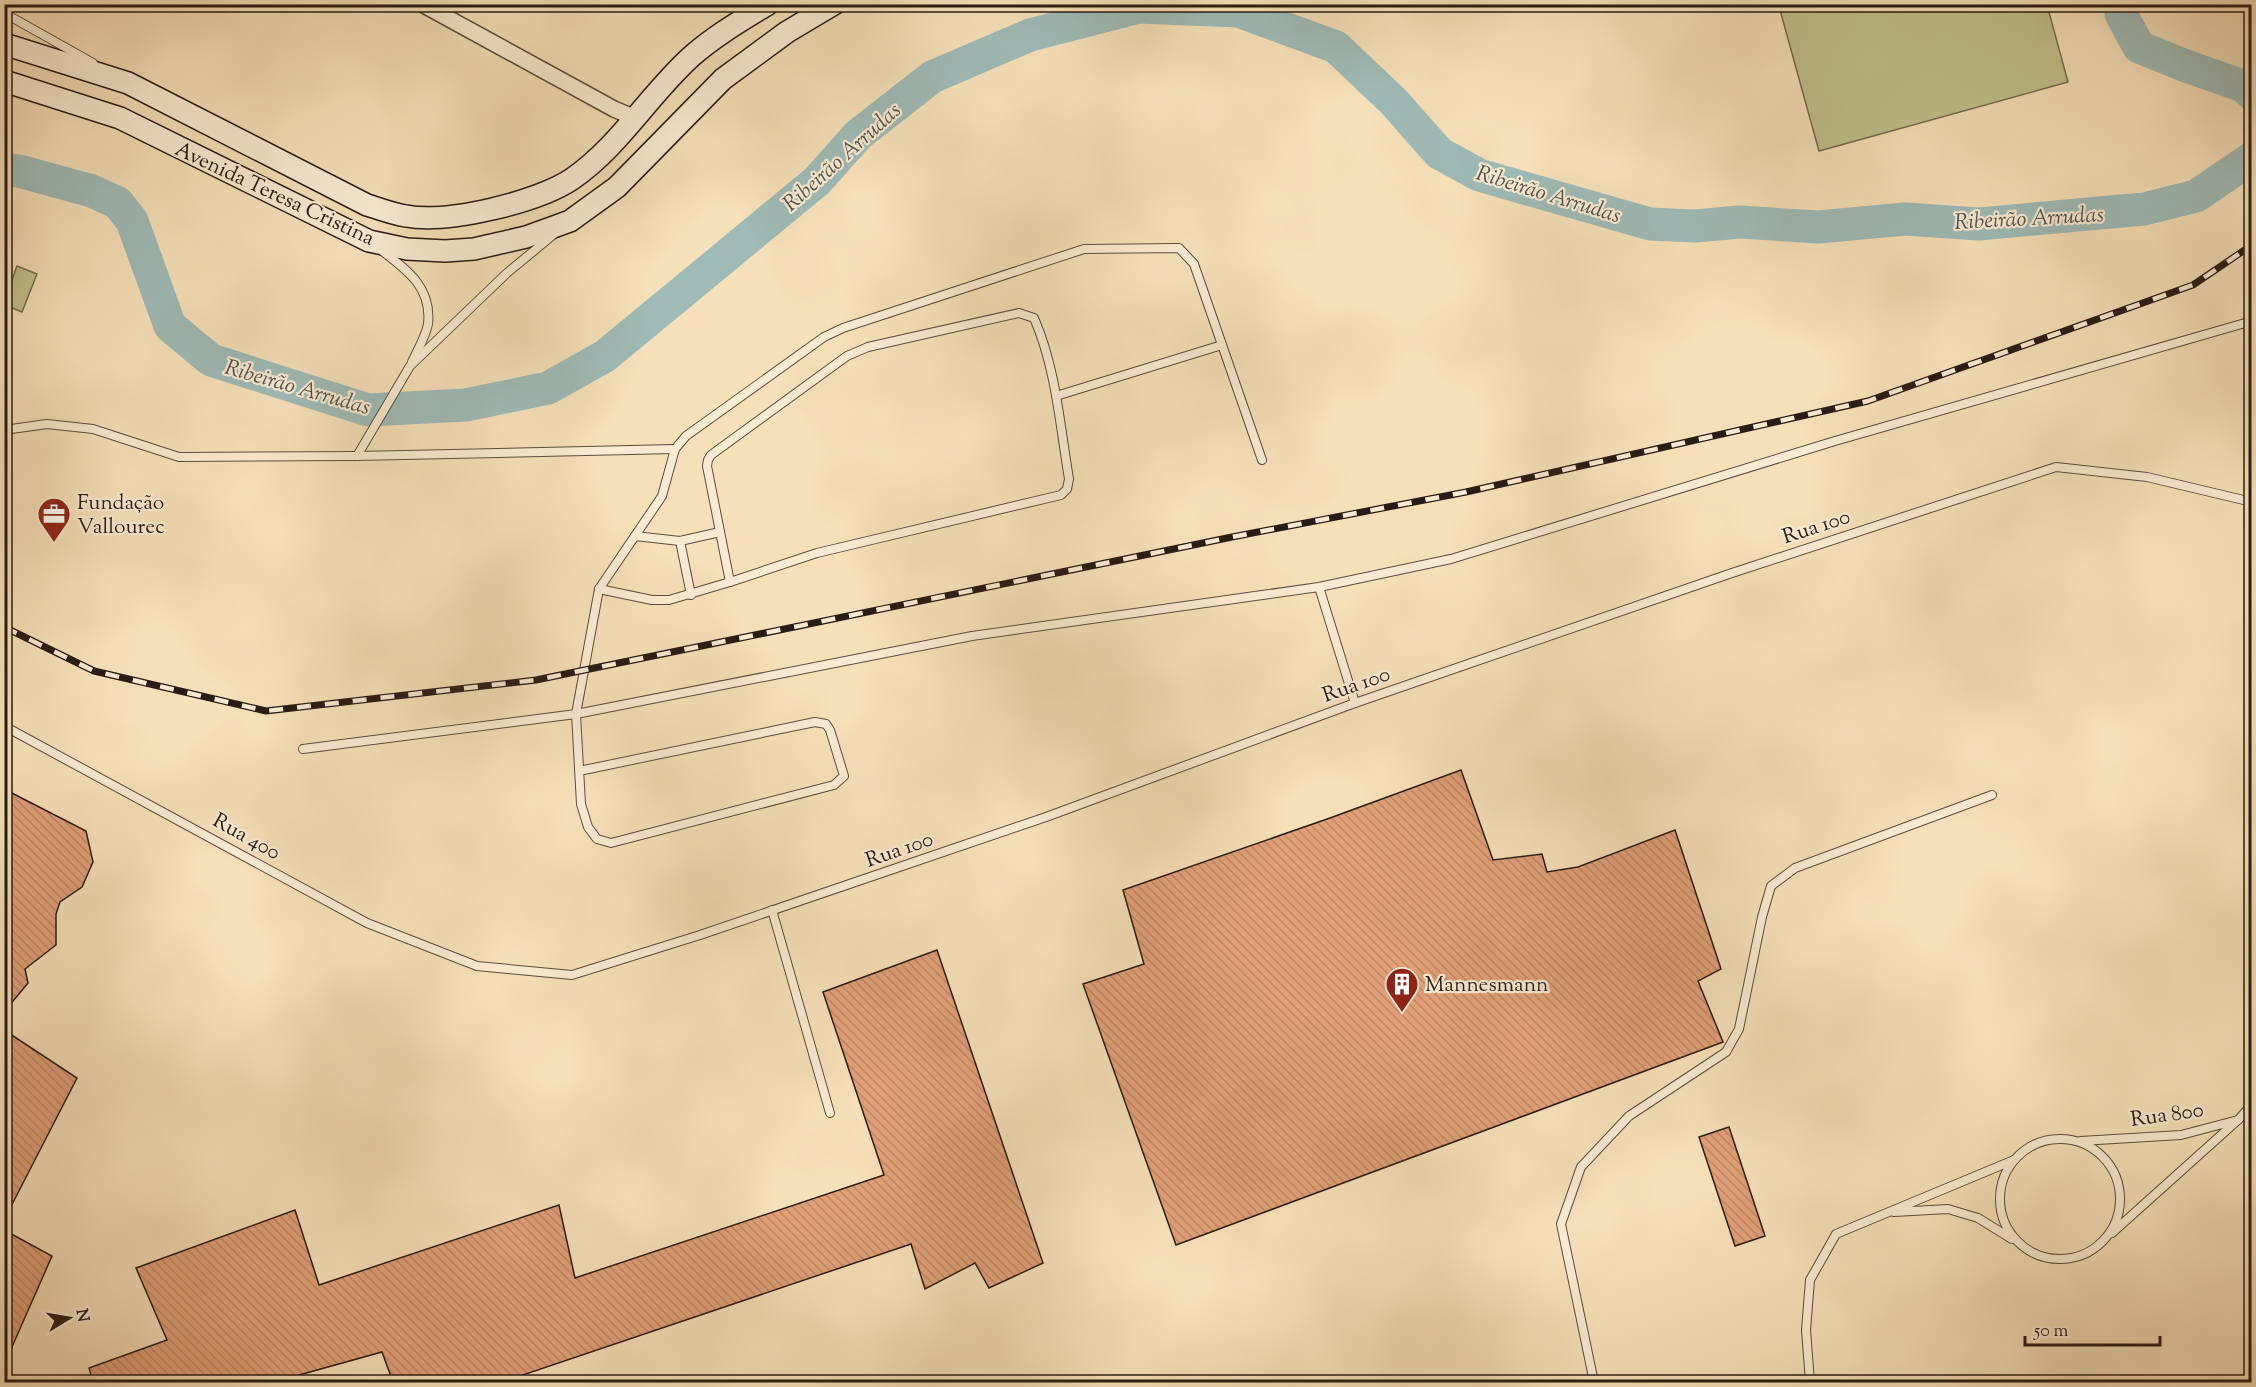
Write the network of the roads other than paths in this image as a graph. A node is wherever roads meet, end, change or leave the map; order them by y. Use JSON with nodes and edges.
{"nodes":[{"id":1,"x":422,"y":4,"type":"edge"},
{"id":2,"x":768,"y":4,"type":"edge"},
{"id":3,"x":834,"y":4,"type":"edge"},
{"id":4,"x":4,"y":13,"type":"edge"},
{"id":5,"x":4,"y":44,"type":"edge"},
{"id":6,"x":4,"y":81,"type":"edge"},
{"id":7,"x":128,"y":83,"type":"junction"},
{"id":8,"x":635,"y":118,"type":"junction"},
{"id":9,"x":570,"y":221,"type":"junction"},
{"id":10,"x":369,"y":240,"type":"junction"},
{"id":11,"x":2252,"y":321,"type":"edge"},
{"id":12,"x":1222,"y":345,"type":"junction"},
{"id":13,"x":410,"y":366,"type":"junction"},
{"id":14,"x":1056,"y":396,"type":"junction"},
{"id":15,"x":4,"y":430,"type":"edge"},
{"id":16,"x":675,"y":449,"type":"junction"},
{"id":17,"x":357,"y":456,"type":"junction"},
{"id":18,"x":1262,"y":460,"type":"dead end"},
{"id":19,"x":2252,"y":502,"type":"edge"},
{"id":20,"x":720,"y":532,"type":"junction"},
{"id":21,"x":635,"y":536,"type":"junction"},
{"id":22,"x":681,"y":541,"type":"junction"},
{"id":23,"x":730,"y":582,"type":"junction"},
{"id":24,"x":1318,"y":587,"type":"junction"},
{"id":25,"x":599,"y":589,"type":"junction"},
{"id":26,"x":691,"y":595,"type":"junction"},
{"id":27,"x":1355,"y":703,"type":"junction"},
{"id":28,"x":576,"y":714,"type":"junction"},
{"id":29,"x":4,"y":726,"type":"edge"},
{"id":30,"x":303,"y":749,"type":"dead end"},
{"id":31,"x":579,"y":771,"type":"junction"},
{"id":32,"x":1992,"y":795,"type":"dead end"},
{"id":33,"x":772,"y":910,"type":"junction"},
{"id":34,"x":477,"y":966,"type":"joint"},
{"id":35,"x":2252,"y":1104,"type":"edge"},
{"id":36,"x":830,"y":1113,"type":"dead end"},
{"id":37,"x":2239,"y":1119,"type":"junction"},
{"id":38,"x":2079,"y":1141,"type":"junction"},
{"id":39,"x":2014,"y":1160,"type":"junction"},
{"id":40,"x":1884,"y":1213,"type":"junction"},
{"id":41,"x":2103,"y":1242,"type":"junction"},
{"id":42,"x":2018,"y":1243,"type":"junction"},
{"id":43,"x":1594,"y":1383,"type":"edge"},
{"id":44,"x":1810,"y":1383,"type":"edge"}],
"edges":[{"from":1,"to":8,"type":"street"},
{"from":2,"to":8,"type":"main road","name":"Avenida Teresa Cristina"},
{"from":3,"to":9,"type":"main road","name":"Avenida Teresa Cristina"},
{"from":4,"to":7,"type":"lane"},
{"from":5,"to":7,"type":"main road","name":"Avenida Teresa Cristina"},
{"from":6,"to":10,"type":"main road","name":"Avenida Teresa Cristina"},
{"from":7,"to":8,"type":"main road","name":"Avenida Teresa Cristina"},
{"from":9,"to":10,"type":"main road","name":"Avenida Teresa Cristina"},
{"from":9,"to":13,"type":"lane"},
{"from":10,"to":13,"type":"lane"},
{"from":11,"to":24,"type":"lane"},
{"from":12,"to":14,"type":"lane"},
{"from":12,"to":16,"type":"lane"},
{"from":12,"to":18,"type":"lane"},
{"from":13,"to":17,"type":"lane"},
{"from":14,"to":20,"type":"lane"},
{"from":14,"to":23,"type":"lane"},
{"from":15,"to":17,"type":"lane"},
{"from":16,"to":17,"type":"lane"},
{"from":16,"to":21,"type":"lane"},
{"from":19,"to":27,"type":"lane","name":"Rua 100"},
{"from":20,"to":22,"type":"lane"},
{"from":20,"to":23,"type":"lane"},
{"from":21,"to":22,"type":"lane"},
{"from":21,"to":25,"type":"lane"},
{"from":22,"to":26,"type":"lane"},
{"from":23,"to":26,"type":"lane"},
{"from":24,"to":27,"type":"lane"},
{"from":24,"to":28,"type":"lane"},
{"from":25,"to":26,"type":"lane"},
{"from":25,"to":28,"type":"lane"},
{"from":27,"to":33,"type":"lane","name":"Rua 100"},
{"from":28,"to":30,"type":"lane"},
{"from":28,"to":31,"type":"lane"},
{"from":29,"to":34,"type":"lane","name":"Rua 400"},
{"from":31,"to":31,"type":"lane"},
{"from":32,"to":43,"type":"lane"},
{"from":33,"to":34,"type":"lane","name":"Rua 100"},
{"from":33,"to":36,"type":"lane"},
{"from":35,"to":37,"type":"lane"},
{"from":37,"to":38,"type":"lane","name":"Rua 800"},
{"from":37,"to":41,"type":"lane"},
{"from":38,"to":39,"type":"lane"},
{"from":38,"to":41,"type":"lane"},
{"from":39,"to":40,"type":"lane"},
{"from":39,"to":42,"type":"lane"},
{"from":40,"to":42,"type":"lane"},
{"from":40,"to":44,"type":"lane"},
{"from":41,"to":42,"type":"lane"}]}
